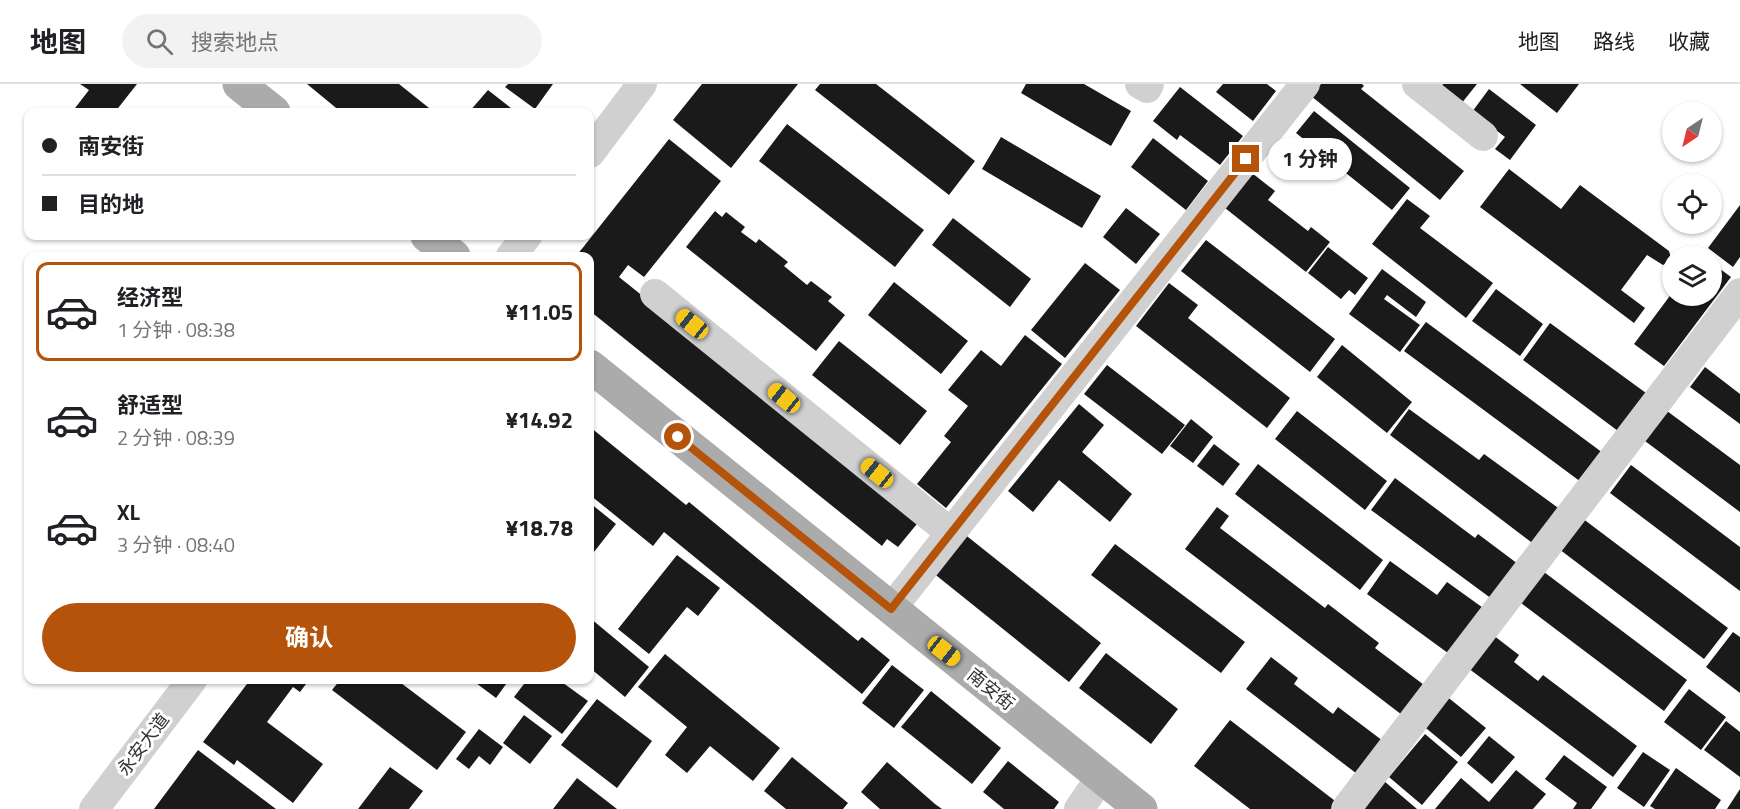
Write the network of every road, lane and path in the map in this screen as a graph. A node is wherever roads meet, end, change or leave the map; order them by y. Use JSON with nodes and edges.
{"nodes":[{"id":1,"x":239,"y":84,"type":"edge"},
{"id":2,"x":642,"y":84,"type":"edge"},
{"id":3,"x":1140,"y":84,"type":"edge"},
{"id":4,"x":1149,"y":84,"type":"edge"},
{"id":5,"x":1305,"y":84,"type":"edge"},
{"id":6,"x":1417,"y":84,"type":"edge"},
{"id":7,"x":269,"y":108,"type":"edge"},
{"id":8,"x":1483,"y":136,"type":"dead end"},
{"id":9,"x":594,"y":148,"type":"edge"},
{"id":10,"x":432,"y":240,"type":"edge"},
{"id":11,"x":448,"y":252,"type":"edge"},
{"id":12,"x":1740,"y":293,"type":"edge"},
{"id":13,"x":655,"y":294,"type":"dead end"},
{"id":14,"x":1731,"y":323,"type":"edge"},
{"id":15,"x":594,"y":369,"type":"edge"},
{"id":16,"x":951,"y":533,"type":"junction"},
{"id":17,"x":891,"y":609,"type":"junction"},
{"id":18,"x":189,"y":684,"type":"edge"},
{"id":19,"x":1101,"y":777,"type":"junction"},
{"id":20,"x":94,"y":809,"type":"edge"},
{"id":21,"x":1079,"y":809,"type":"edge"},
{"id":22,"x":1141,"y":809,"type":"edge"},
{"id":23,"x":1346,"y":809,"type":"edge"}],
"edges":[{"from":1,"to":7,"type":"main road"},
{"from":2,"to":9,"type":"street"},
{"from":3,"to":4,"type":"street"},
{"from":5,"to":16,"type":"street"},
{"from":6,"to":8,"type":"street"},
{"from":10,"to":11,"type":"main road"},
{"from":12,"to":14,"type":"street"},
{"from":13,"to":16,"type":"street"},
{"from":14,"to":23,"type":"street"},
{"from":15,"to":17,"type":"main road","name":"南安街"},
{"from":16,"to":17,"type":"street"},
{"from":17,"to":19,"type":"main road","name":"南安街"},
{"from":18,"to":20,"type":"street","name":"永安大道"},
{"from":19,"to":21,"type":"street"},
{"from":19,"to":22,"type":"main road","name":"南安街"}]}
